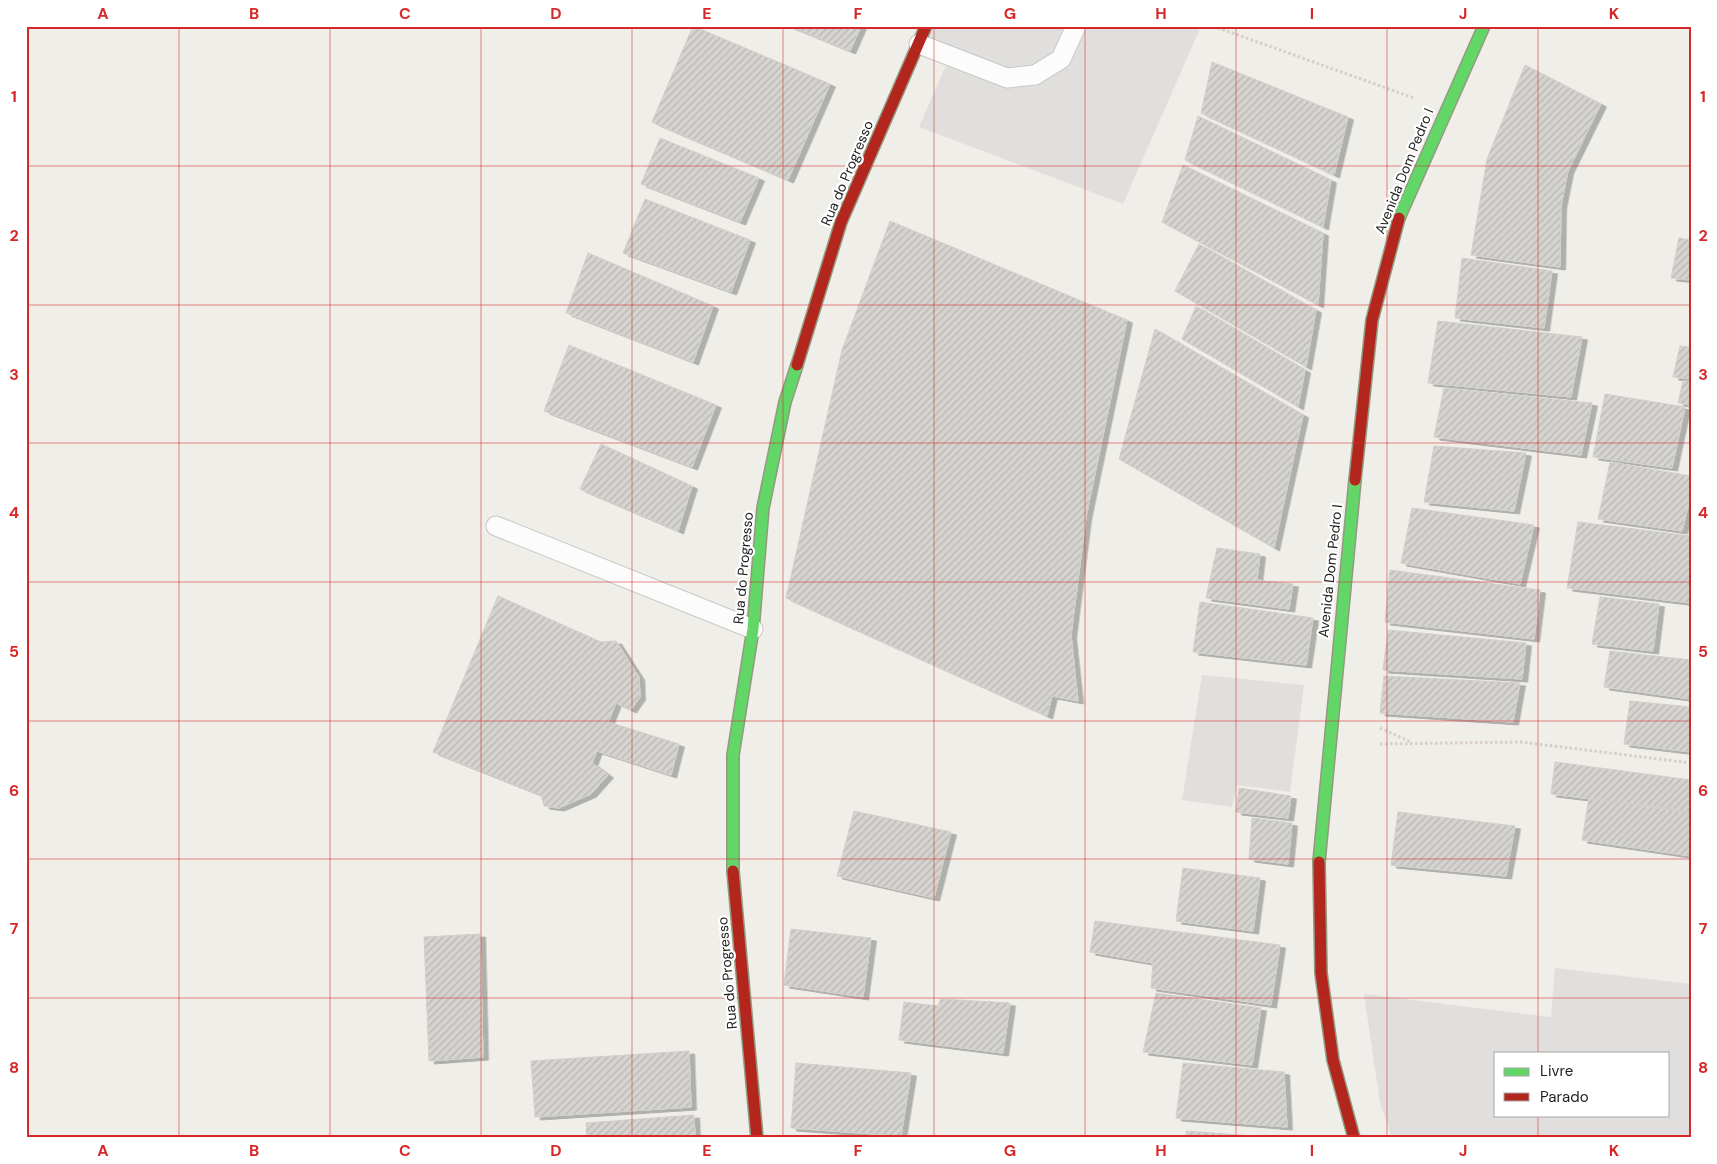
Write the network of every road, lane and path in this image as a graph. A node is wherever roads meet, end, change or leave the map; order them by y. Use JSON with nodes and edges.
{"nodes":[{"id":1,"x":926,"y":26,"type":"edge"},
{"id":2,"x":1076,"y":26,"type":"edge"},
{"id":3,"x":1213,"y":26,"type":"edge"},
{"id":4,"x":1484,"y":26,"type":"edge"},
{"id":5,"x":919,"y":44,"type":"junction"},
{"id":6,"x":1445,"y":110,"type":"junction"},
{"id":7,"x":496,"y":526,"type":"dead end"},
{"id":8,"x":753,"y":629,"type":"junction"},
{"id":9,"x":1380,"y":728,"type":"dead end"},
{"id":10,"x":1414,"y":743,"type":"junction"},
{"id":11,"x":1380,"y":744,"type":"dead end"},
{"id":12,"x":1691,"y":763,"type":"edge"},
{"id":13,"x":757,"y":1138,"type":"edge"},
{"id":14,"x":1354,"y":1138,"type":"edge"}],
"edges":[{"from":1,"to":5,"type":"street","name":"Rua do Progresso"},
{"from":2,"to":5,"type":"lane"},
{"from":3,"to":6,"type":"path"},
{"from":4,"to":6,"type":"street","name":"Avenida Dom Pedro I"},
{"from":5,"to":8,"type":"street","name":"Rua do Progresso"},
{"from":6,"to":14,"type":"street","name":"Avenida Dom Pedro I"},
{"from":7,"to":8,"type":"lane"},
{"from":8,"to":13,"type":"street","name":"Rua do Progresso"},
{"from":9,"to":10,"type":"path"},
{"from":10,"to":11,"type":"path"},
{"from":10,"to":12,"type":"path"}]}
